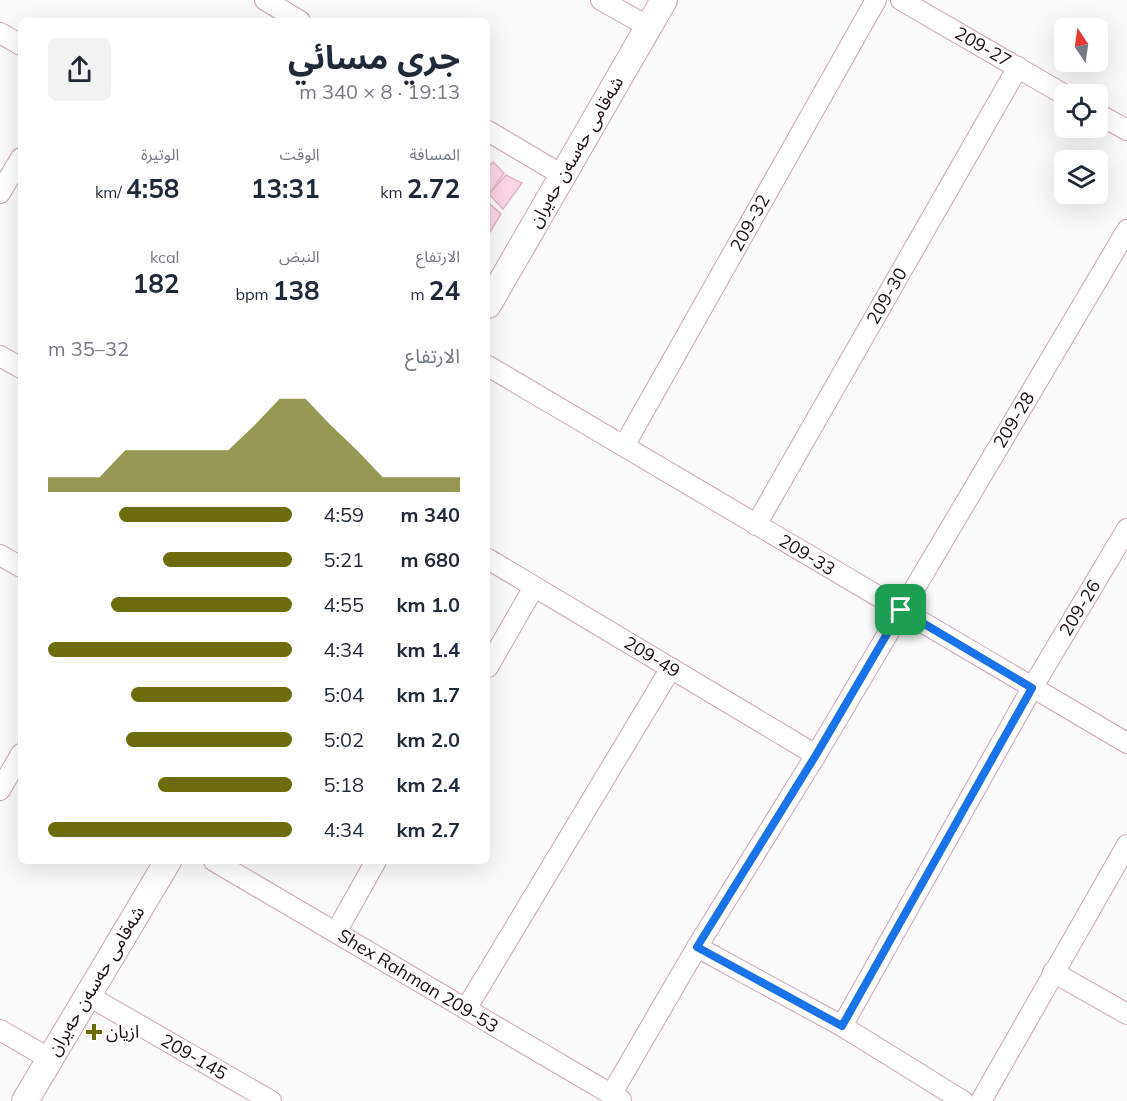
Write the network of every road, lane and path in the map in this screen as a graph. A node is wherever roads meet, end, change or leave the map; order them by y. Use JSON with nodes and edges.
{"nodes":[{"id":1,"x":265,"y":0,"type":"edge"},
{"id":2,"x":601,"y":0,"type":"edge"},
{"id":3,"x":664,"y":0,"type":"edge"},
{"id":4,"x":876,"y":0,"type":"edge"},
{"id":5,"x":901,"y":0,"type":"edge"},
{"id":6,"x":295,"y":18,"type":"edge"},
{"id":7,"x":648,"y":27,"type":"junction"},
{"id":8,"x":0,"y":33,"type":"edge"},
{"id":9,"x":18,"y":43,"type":"edge"},
{"id":10,"x":1018,"y":68,"type":"junction"},
{"id":11,"x":1054,"y":88,"type":"edge"},
{"id":12,"x":1108,"y":120,"type":"edge"},
{"id":13,"x":1127,"y":130,"type":"edge"},
{"id":14,"x":490,"y":132,"type":"edge"},
{"id":15,"x":18,"y":166,"type":"edge"},
{"id":16,"x":562,"y":175,"type":"junction"},
{"id":17,"x":9,"y":190,"type":"edge"},
{"id":18,"x":1127,"y":230,"type":"edge"},
{"id":19,"x":490,"y":301,"type":"edge"},
{"id":20,"x":0,"y":356,"type":"edge"},
{"id":21,"x":18,"y":366,"type":"edge"},
{"id":22,"x":490,"y":367,"type":"edge"},
{"id":23,"x":624,"y":446,"type":"junction"},
{"id":24,"x":756,"y":525,"type":"junction"},
{"id":25,"x":1125,"y":538,"type":"edge"},
{"id":26,"x":0,"y":555,"type":"edge"},
{"id":27,"x":490,"y":560,"type":"edge"},
{"id":28,"x":18,"y":565,"type":"edge"},
{"id":29,"x":534,"y":586,"type":"junction"},
{"id":30,"x":901,"y":610,"type":"junction"},
{"id":31,"x":490,"y":663,"type":"edge"},
{"id":32,"x":671,"y":668,"type":"junction"},
{"id":33,"x":1032,"y":688,"type":"junction"},
{"id":34,"x":1127,"y":744,"type":"edge"},
{"id":35,"x":816,"y":755,"type":"junction"},
{"id":36,"x":18,"y":759,"type":"edge"},
{"id":37,"x":0,"y":790,"type":"edge"},
{"id":38,"x":1127,"y":845,"type":"edge"},
{"id":39,"x":166,"y":864,"type":"edge"},
{"id":40,"x":219,"y":864,"type":"edge"},
{"id":41,"x":374,"y":864,"type":"edge"},
{"id":42,"x":336,"y":932,"type":"junction"},
{"id":43,"x":697,"y":947,"type":"junction"},
{"id":44,"x":1053,"y":972,"type":"junction"},
{"id":45,"x":87,"y":995,"type":"junction"},
{"id":46,"x":466,"y":1009,"type":"junction"},
{"id":47,"x":1127,"y":1014,"type":"edge"},
{"id":48,"x":842,"y":1026,"type":"junction"},
{"id":49,"x":0,"y":1030,"type":"edge"},
{"id":50,"x":50,"y":1059,"type":"junction"},
{"id":51,"x":616,"y":1098,"type":"edge"},
{"id":52,"x":25,"y":1101,"type":"edge"},
{"id":53,"x":271,"y":1101,"type":"edge"},
{"id":54,"x":963,"y":1101,"type":"edge"},
{"id":55,"x":981,"y":1101,"type":"edge"}],
"edges":[{"from":1,"to":6,"type":"street"},
{"from":2,"to":7,"type":"street"},
{"from":3,"to":7,"type":"street","name":"شەقامی حەسەن حەیران"},
{"from":4,"to":23,"type":"street","name":"209-32"},
{"from":5,"to":10,"type":"street","name":"209-27"},
{"from":7,"to":16,"type":"street","name":"شەقامی حەسەن حەیران"},
{"from":8,"to":9,"type":"street"},
{"from":10,"to":11,"type":"street","name":"209-27"},
{"from":10,"to":24,"type":"street","name":"209-30"},
{"from":12,"to":13,"type":"street"},
{"from":14,"to":16,"type":"street"},
{"from":15,"to":17,"type":"street"},
{"from":16,"to":19,"type":"street","name":"شەقامی حەسەن حەیران"},
{"from":18,"to":30,"type":"street","name":"209-28"},
{"from":20,"to":21,"type":"street"},
{"from":22,"to":23,"type":"street","name":"209-33"},
{"from":23,"to":24,"type":"street","name":"209-33"},
{"from":24,"to":30,"type":"street","name":"209-33"},
{"from":25,"to":33,"type":"street","name":"209-26"},
{"from":26,"to":28,"type":"street"},
{"from":27,"to":29,"type":"street","name":"209-49"},
{"from":29,"to":31,"type":"street"},
{"from":29,"to":32,"type":"street","name":"209-49"},
{"from":30,"to":33,"type":"street","name":"209-33"},
{"from":30,"to":35,"type":"street","name":"209-28"},
{"from":32,"to":35,"type":"street","name":"209-49"},
{"from":32,"to":46,"type":"street"},
{"from":33,"to":34,"type":"street","name":"209-33"},
{"from":33,"to":48,"type":"street","name":"209-26"},
{"from":35,"to":43,"type":"street","name":"209-28"},
{"from":36,"to":37,"type":"street"},
{"from":38,"to":44,"type":"street"},
{"from":39,"to":45,"type":"street","name":"شەقامی حەسەن حەیران"},
{"from":40,"to":42,"type":"street","name":"Shex Rahman 209-53"},
{"from":41,"to":42,"type":"street"},
{"from":42,"to":46,"type":"street","name":"Shex Rahman 209-53"},
{"from":43,"to":48,"type":"street"},
{"from":43,"to":51,"type":"street","name":"209-28"},
{"from":44,"to":47,"type":"street"},
{"from":44,"to":55,"type":"street"},
{"from":45,"to":50,"type":"street","name":"شەقامی حەسەن حەیران"},
{"from":45,"to":53,"type":"street","name":"209-145"},
{"from":46,"to":51,"type":"street","name":"Shex Rahman 209-53"},
{"from":48,"to":54,"type":"street"},
{"from":49,"to":50,"type":"street"},
{"from":50,"to":52,"type":"street","name":"شەقامی حەسەن حەیران"}]}
